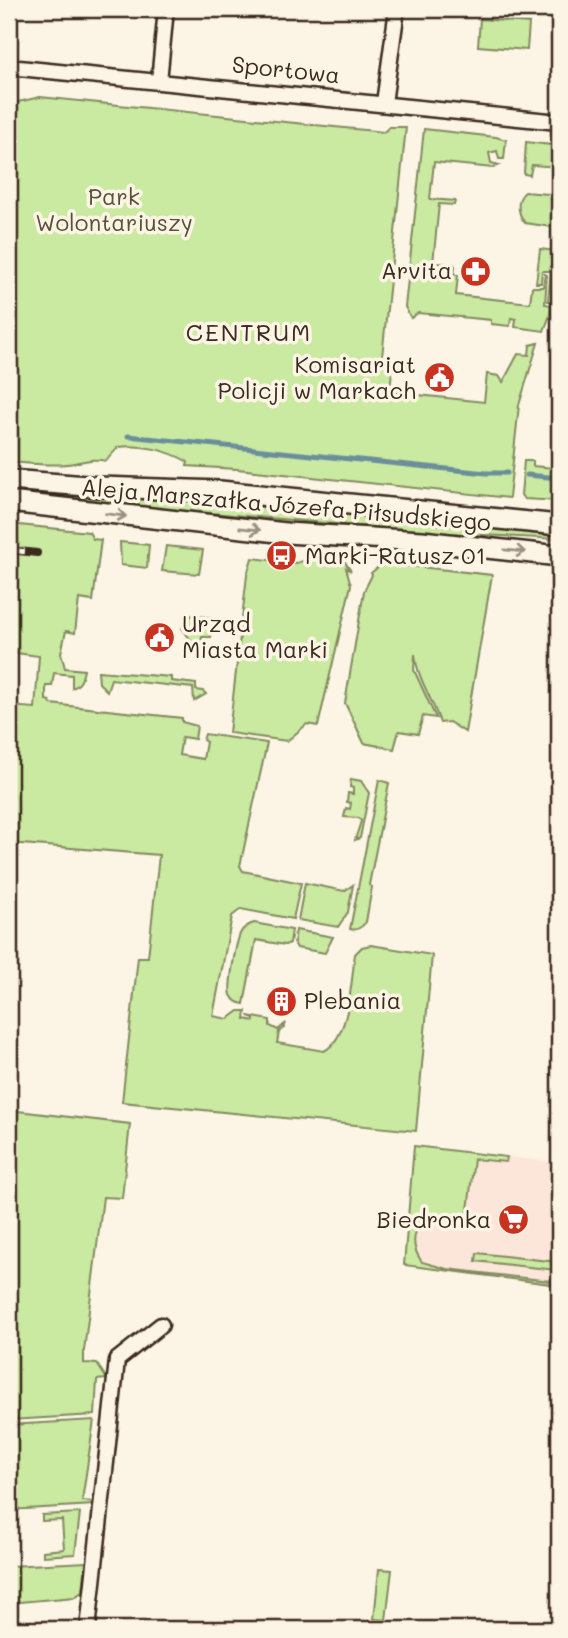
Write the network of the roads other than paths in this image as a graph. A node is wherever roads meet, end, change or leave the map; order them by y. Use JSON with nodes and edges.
{"nodes":[{"id":1,"x":166,"y":9,"type":"edge"},
{"id":2,"x":397,"y":9,"type":"edge"},
{"id":3,"x":9,"y":67,"type":"edge"},
{"id":4,"x":159,"y":81,"type":"junction"},
{"id":5,"x":384,"y":103,"type":"junction"},
{"id":6,"x":559,"y":122,"type":"edge"},
{"id":7,"x":9,"y":480,"type":"edge"},
{"id":8,"x":9,"y":502,"type":"edge"},
{"id":9,"x":559,"y":525,"type":"edge"},
{"id":10,"x":559,"y":555,"type":"edge"},
{"id":11,"x":161,"y":1325,"type":"dead end"},
{"id":12,"x":88,"y":1629,"type":"edge"}],
"edges":[{"from":1,"to":4,"type":"street"},
{"from":2,"to":5,"type":"street"},
{"from":3,"to":4,"type":"street","name":"Sportowa"},
{"from":4,"to":5,"type":"street","name":"Sportowa"},
{"from":5,"to":6,"type":"street","name":"Sportowa"},
{"from":7,"to":9,"type":"main road","name":"Aleja Marszałka Józefa Piłsudskiego"},
{"from":8,"to":10,"type":"main road","name":"Aleja Marszałka Józefa Piłsudskiego","one_way":true},
{"from":11,"to":12,"type":"street"}]}
